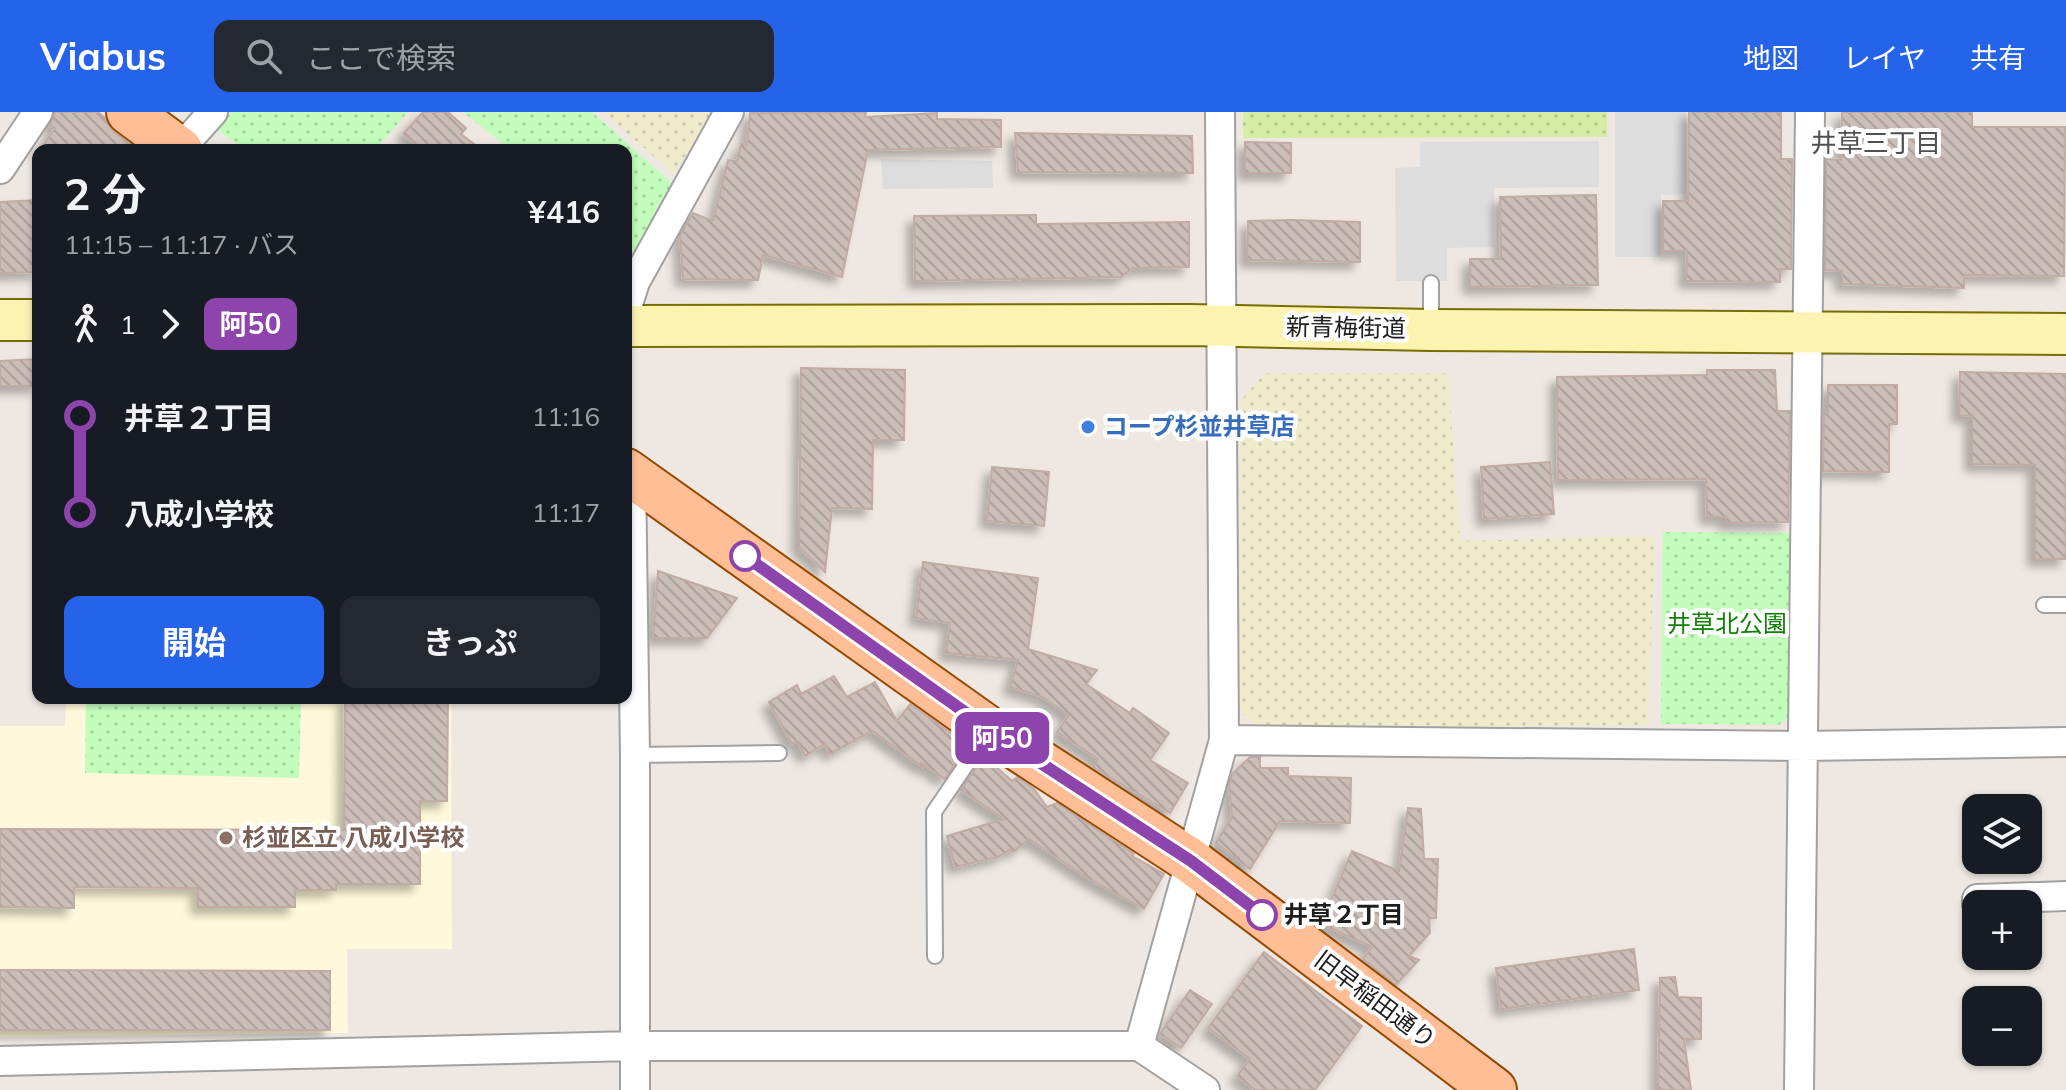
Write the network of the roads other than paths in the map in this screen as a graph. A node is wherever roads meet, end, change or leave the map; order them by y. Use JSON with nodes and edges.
{"nodes":[{"id":1,"x":38,"y":112,"type":"edge"},
{"id":2,"x":129,"y":112,"type":"edge"},
{"id":3,"x":213,"y":112,"type":"edge"},
{"id":4,"x":729,"y":112,"type":"edge"},
{"id":5,"x":1220,"y":112,"type":"edge"},
{"id":6,"x":1810,"y":112,"type":"edge"},
{"id":7,"x":172,"y":144,"type":"edge"},
{"id":8,"x":185,"y":144,"type":"edge"},
{"id":9,"x":0,"y":169,"type":"edge"},
{"id":10,"x":1431,"y":283,"type":"dead end"},
{"id":11,"x":632,"y":291,"type":"edge"},
{"id":12,"x":0,"y":320,"type":"edge"},
{"id":13,"x":32,"y":320,"type":"edge"},
{"id":14,"x":632,"y":326,"type":"edge"},
{"id":15,"x":1221,"y":326,"type":"junction"},
{"id":16,"x":1431,"y":330,"type":"junction"},
{"id":17,"x":1808,"y":331,"type":"junction"},
{"id":18,"x":2066,"y":334,"type":"edge"},
{"id":19,"x":632,"y":474,"type":"edge"},
{"id":20,"x":2044,"y":605,"type":"dead end"},
{"id":21,"x":2066,"y":605,"type":"edge"},
{"id":22,"x":632,"y":614,"type":"edge"},
{"id":23,"x":990,"y":730,"type":"junction"},
{"id":24,"x":1224,"y":740,"type":"junction"},
{"id":25,"x":2066,"y":742,"type":"edge"},
{"id":26,"x":1803,"y":746,"type":"junction"},
{"id":27,"x":779,"y":753,"type":"dead end"},
{"id":28,"x":635,"y":755,"type":"junction"},
{"id":29,"x":2066,"y":759,"type":"edge"},
{"id":30,"x":1191,"y":861,"type":"junction"},
{"id":31,"x":2066,"y":896,"type":"edge"},
{"id":32,"x":2042,"y":897,"type":"edge"},
{"id":33,"x":935,"y":956,"type":"dead end"},
{"id":34,"x":635,"y":1046,"type":"junction"},
{"id":35,"x":1139,"y":1046,"type":"junction"},
{"id":36,"x":0,"y":1061,"type":"edge"},
{"id":37,"x":635,"y":1090,"type":"edge"},
{"id":38,"x":1205,"y":1090,"type":"edge"},
{"id":39,"x":1494,"y":1090,"type":"edge"},
{"id":40,"x":1799,"y":1090,"type":"edge"}],
"edges":[{"from":1,"to":9,"type":"street"},
{"from":2,"to":7,"type":"main road"},
{"from":3,"to":8,"type":"street"},
{"from":4,"to":11,"type":"street"},
{"from":5,"to":15,"type":"street"},
{"from":6,"to":17,"type":"street"},
{"from":10,"to":16,"type":"lane"},
{"from":12,"to":13,"type":"main road"},
{"from":14,"to":15,"type":"main road","name":"新青梅街道"},
{"from":15,"to":16,"type":"main road","name":"新青梅街道"},
{"from":15,"to":24,"type":"street"},
{"from":16,"to":17,"type":"main road","name":"新青梅街道"},
{"from":17,"to":18,"type":"main road","name":"新青梅街道"},
{"from":17,"to":26,"type":"street"},
{"from":19,"to":23,"type":"main road","name":"旧早稲田通り"},
{"from":20,"to":21,"type":"lane"},
{"from":22,"to":28,"type":"street"},
{"from":23,"to":30,"type":"main road","name":"旧早稲田通り"},
{"from":23,"to":33,"type":"lane"},
{"from":24,"to":26,"type":"street"},
{"from":24,"to":30,"type":"street"},
{"from":25,"to":26,"type":"street"},
{"from":25,"to":29,"type":"street"},
{"from":26,"to":40,"type":"street"},
{"from":27,"to":28,"type":"lane"},
{"from":28,"to":34,"type":"street"},
{"from":30,"to":35,"type":"street"},
{"from":30,"to":39,"type":"main road","name":"旧早稲田通り"},
{"from":31,"to":32,"type":"street"},
{"from":34,"to":35,"type":"street"},
{"from":34,"to":36,"type":"street"},
{"from":34,"to":37,"type":"street"},
{"from":35,"to":38,"type":"street"}]}
